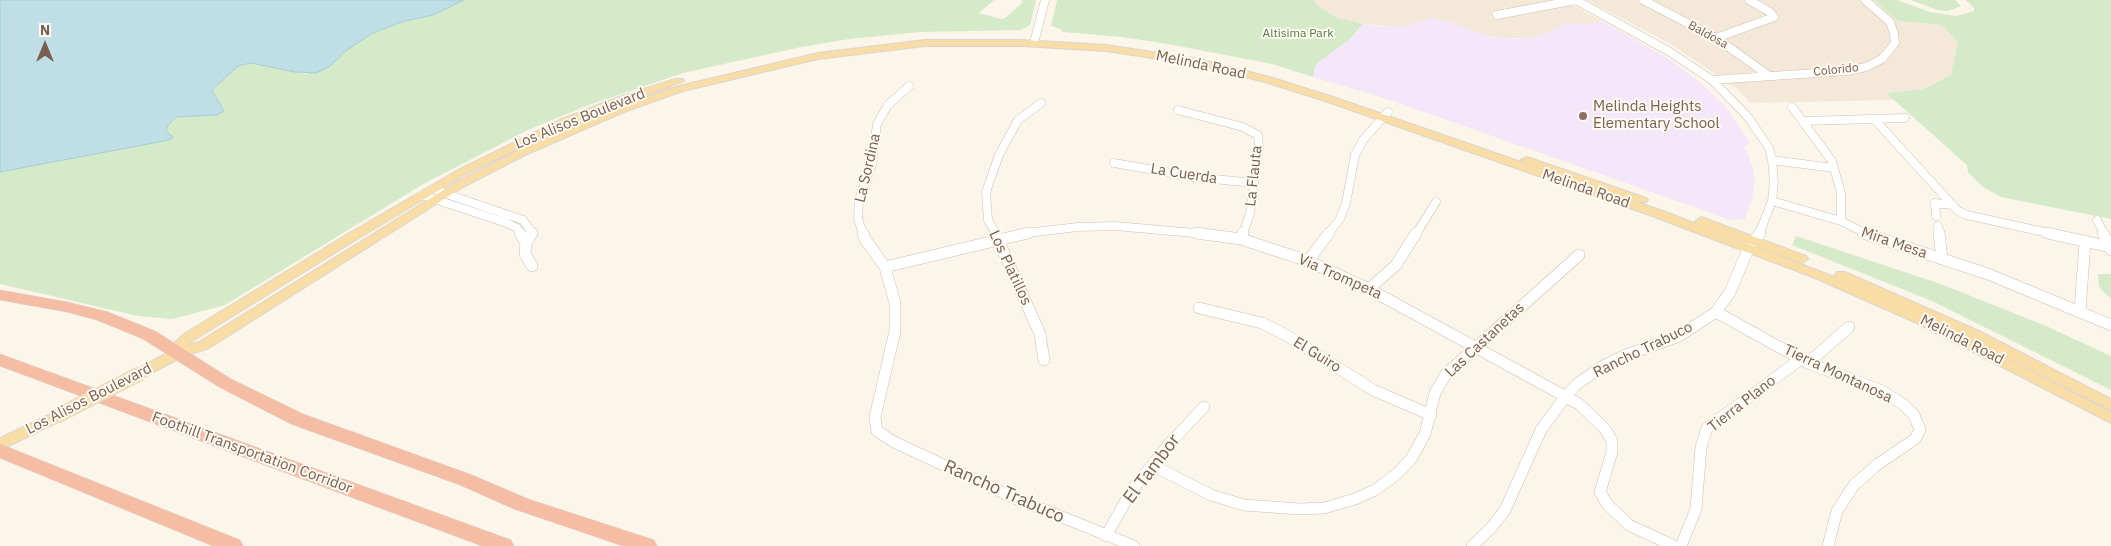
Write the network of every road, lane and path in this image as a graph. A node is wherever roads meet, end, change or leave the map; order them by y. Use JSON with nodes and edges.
{"nodes":[{"id":1,"x":1045,"y":0,"type":"edge"},
{"id":2,"x":1576,"y":0,"type":"edge"},
{"id":3,"x":1643,"y":0,"type":"edge"},
{"id":4,"x":1749,"y":0,"type":"edge"},
{"id":5,"x":1865,"y":0,"type":"edge"},
{"id":6,"x":1497,"y":15,"type":"dead end"},
{"id":7,"x":1716,"y":38,"type":"junction"},
{"id":8,"x":1035,"y":39,"type":"junction"},
{"id":9,"x":1768,"y":75,"type":"junction"},
{"id":10,"x":1712,"y":80,"type":"junction"},
{"id":11,"x":909,"y":86,"type":"dead end"},
{"id":12,"x":1041,"y":103,"type":"dead end"},
{"id":13,"x":1792,"y":107,"type":"dead end"},
{"id":14,"x":1178,"y":110,"type":"dead end"},
{"id":15,"x":1386,"y":115,"type":"junction"},
{"id":16,"x":1905,"y":118,"type":"dead end"},
{"id":17,"x":1874,"y":119,"type":"junction"},
{"id":18,"x":1805,"y":122,"type":"junction"},
{"id":19,"x":1771,"y":157,"type":"junction"},
{"id":20,"x":1114,"y":163,"type":"dead end"},
{"id":21,"x":1833,"y":164,"type":"junction"},
{"id":22,"x":1253,"y":183,"type":"junction"},
{"id":23,"x":433,"y":194,"type":"junction"},
{"id":24,"x":1772,"y":201,"type":"junction"},
{"id":25,"x":1436,"y":202,"type":"dead end"},
{"id":26,"x":1953,"y":205,"type":"junction"},
{"id":27,"x":1841,"y":220,"type":"junction"},
{"id":28,"x":2097,"y":220,"type":"dead end"},
{"id":29,"x":998,"y":238,"type":"junction"},
{"id":30,"x":1241,"y":239,"type":"junction"},
{"id":31,"x":2085,"y":242,"type":"junction"},
{"id":32,"x":1752,"y":244,"type":"junction"},
{"id":33,"x":2110,"y":249,"type":"edge"},
{"id":34,"x":1579,"y":254,"type":"dead end"},
{"id":35,"x":1942,"y":259,"type":"junction"},
{"id":36,"x":1308,"y":261,"type":"junction"},
{"id":37,"x":532,"y":266,"type":"dead end"},
{"id":38,"x":885,"y":267,"type":"junction"},
{"id":39,"x":1369,"y":289,"type":"junction"},
{"id":40,"x":0,"y":295,"type":"edge"},
{"id":41,"x":1199,"y":308,"type":"dead end"},
{"id":42,"x":2080,"y":311,"type":"junction"},
{"id":43,"x":1716,"y":312,"type":"junction"},
{"id":44,"x":2111,"y":325,"type":"edge"},
{"id":45,"x":1850,"y":327,"type":"dead end"},
{"id":46,"x":1474,"y":347,"type":"junction"},
{"id":47,"x":178,"y":353,"type":"junction"},
{"id":48,"x":0,"y":360,"type":"edge"},
{"id":49,"x":1044,"y":360,"type":"dead end"},
{"id":50,"x":1805,"y":361,"type":"junction"},
{"id":51,"x":1565,"y":397,"type":"junction"},
{"id":52,"x":2111,"y":405,"type":"edge"},
{"id":53,"x":1204,"y":407,"type":"dead end"},
{"id":54,"x":1431,"y":414,"type":"junction"},
{"id":55,"x":2111,"y":418,"type":"edge"},
{"id":56,"x":877,"y":431,"type":"joint"},
{"id":57,"x":0,"y":444,"type":"edge"},
{"id":58,"x":0,"y":451,"type":"edge"},
{"id":59,"x":1152,"y":465,"type":"junction"},
{"id":60,"x":1106,"y":536,"type":"junction"},
{"id":61,"x":233,"y":546,"type":"edge"},
{"id":62,"x":504,"y":546,"type":"edge"},
{"id":63,"x":647,"y":546,"type":"edge"},
{"id":64,"x":1134,"y":546,"type":"edge"},
{"id":65,"x":1472,"y":546,"type":"edge"},
{"id":66,"x":1674,"y":546,"type":"edge"},
{"id":67,"x":1681,"y":546,"type":"edge"},
{"id":68,"x":1828,"y":546,"type":"edge"}],
"edges":[{"from":1,"to":8,"type":"street"},
{"from":2,"to":6,"type":"street"},
{"from":2,"to":10,"type":"street","name":"Rancho Trabuco"},
{"from":3,"to":7,"type":"street","name":"Baldosa"},
{"from":4,"to":7,"type":"street"},
{"from":5,"to":9,"type":"street","name":"Colorido"},
{"from":7,"to":9,"type":"street","name":"Baldosa"},
{"from":8,"to":15,"type":"main road","name":"Melinda Road"},
{"from":8,"to":23,"type":"main road","name":"Los Alisos Boulevard"},
{"from":9,"to":10,"type":"street","name":"Colorido"},
{"from":10,"to":19,"type":"street","name":"Rancho Trabuco"},
{"from":11,"to":38,"type":"street","name":"La Sordina"},
{"from":12,"to":29,"type":"street","name":"Los Platillos"},
{"from":13,"to":18,"type":"street"},
{"from":14,"to":22,"type":"street","name":"La Flauta"},
{"from":15,"to":32,"type":"main road","name":"Melinda Road"},
{"from":15,"to":36,"type":"street"},
{"from":16,"to":17,"type":"street"},
{"from":17,"to":18,"type":"street"},
{"from":17,"to":26,"type":"street"},
{"from":18,"to":21,"type":"street"},
{"from":19,"to":21,"type":"street"},
{"from":19,"to":24,"type":"street","name":"Rancho Trabuco"},
{"from":20,"to":22,"type":"street","name":"La Cuerda"},
{"from":21,"to":27,"type":"street"},
{"from":22,"to":30,"type":"street","name":"La Flauta"},
{"from":23,"to":37,"type":"street"},
{"from":23,"to":47,"type":"main road","name":"Los Alisos Boulevard"},
{"from":24,"to":27,"type":"street","name":"Mira Mesa"},
{"from":24,"to":32,"type":"street","name":"Rancho Trabuco"},
{"from":25,"to":39,"type":"street"},
{"from":26,"to":31,"type":"street"},
{"from":26,"to":35,"type":"street","name":"Mira Mesa"},
{"from":27,"to":35,"type":"street","name":"Mira Mesa"},
{"from":28,"to":33,"type":"street"},
{"from":29,"to":30,"type":"street","name":"Via Trompeta"},
{"from":29,"to":38,"type":"street","name":"Via Trompeta"},
{"from":29,"to":49,"type":"street","name":"Los Platillos"},
{"from":30,"to":36,"type":"street","name":"Via Trompeta"},
{"from":31,"to":33,"type":"street"},
{"from":31,"to":42,"type":"street"},
{"from":32,"to":43,"type":"street","name":"Rancho Trabuco"},
{"from":32,"to":52,"type":"main road","name":"Melinda Road"},
{"from":32,"to":55,"type":"main road","name":"Melinda Road"},
{"from":34,"to":46,"type":"street","name":"Las Castanetas"},
{"from":35,"to":42,"type":"street","name":"Mira Mesa"},
{"from":36,"to":39,"type":"street","name":"Via Trompeta"},
{"from":38,"to":56,"type":"street","name":"La Sordina"},
{"from":39,"to":46,"type":"street","name":"Via Trompeta"},
{"from":40,"to":47,"type":"highway"},
{"from":41,"to":54,"type":"street","name":"El Guiro"},
{"from":42,"to":44,"type":"street","name":"Mira Mesa"},
{"from":43,"to":50,"type":"street","name":"Tierra Montanosa"},
{"from":43,"to":51,"type":"street","name":"Rancho Trabuco"},
{"from":45,"to":50,"type":"street","name":"Tierra Plano"},
{"from":46,"to":51,"type":"street","name":"Via Trompeta"},
{"from":46,"to":54,"type":"street","name":"Las Castanetas"},
{"from":47,"to":57,"type":"main road","name":"Los Alisos Boulevard","bridge":true},
{"from":47,"to":63,"type":"highway"},
{"from":48,"to":62,"type":"highway","name":"Foothill Transportation Corridor"},
{"from":50,"to":67,"type":"street","name":"Tierra Plano"},
{"from":50,"to":68,"type":"street","name":"Tierra Montanosa"},
{"from":51,"to":65,"type":"street","name":"Rancho Trabuco"},
{"from":51,"to":66,"type":"street","name":"Via Trompeta"},
{"from":53,"to":59,"type":"street","name":"El Tambor"},
{"from":54,"to":59,"type":"street","name":"Las Castanetas"},
{"from":56,"to":60,"type":"street","name":"Rancho Trabuco"},
{"from":58,"to":61,"type":"highway"},
{"from":59,"to":60,"type":"street","name":"El Tambor"},
{"from":60,"to":64,"type":"street","name":"Rancho Trabuco"}]}
